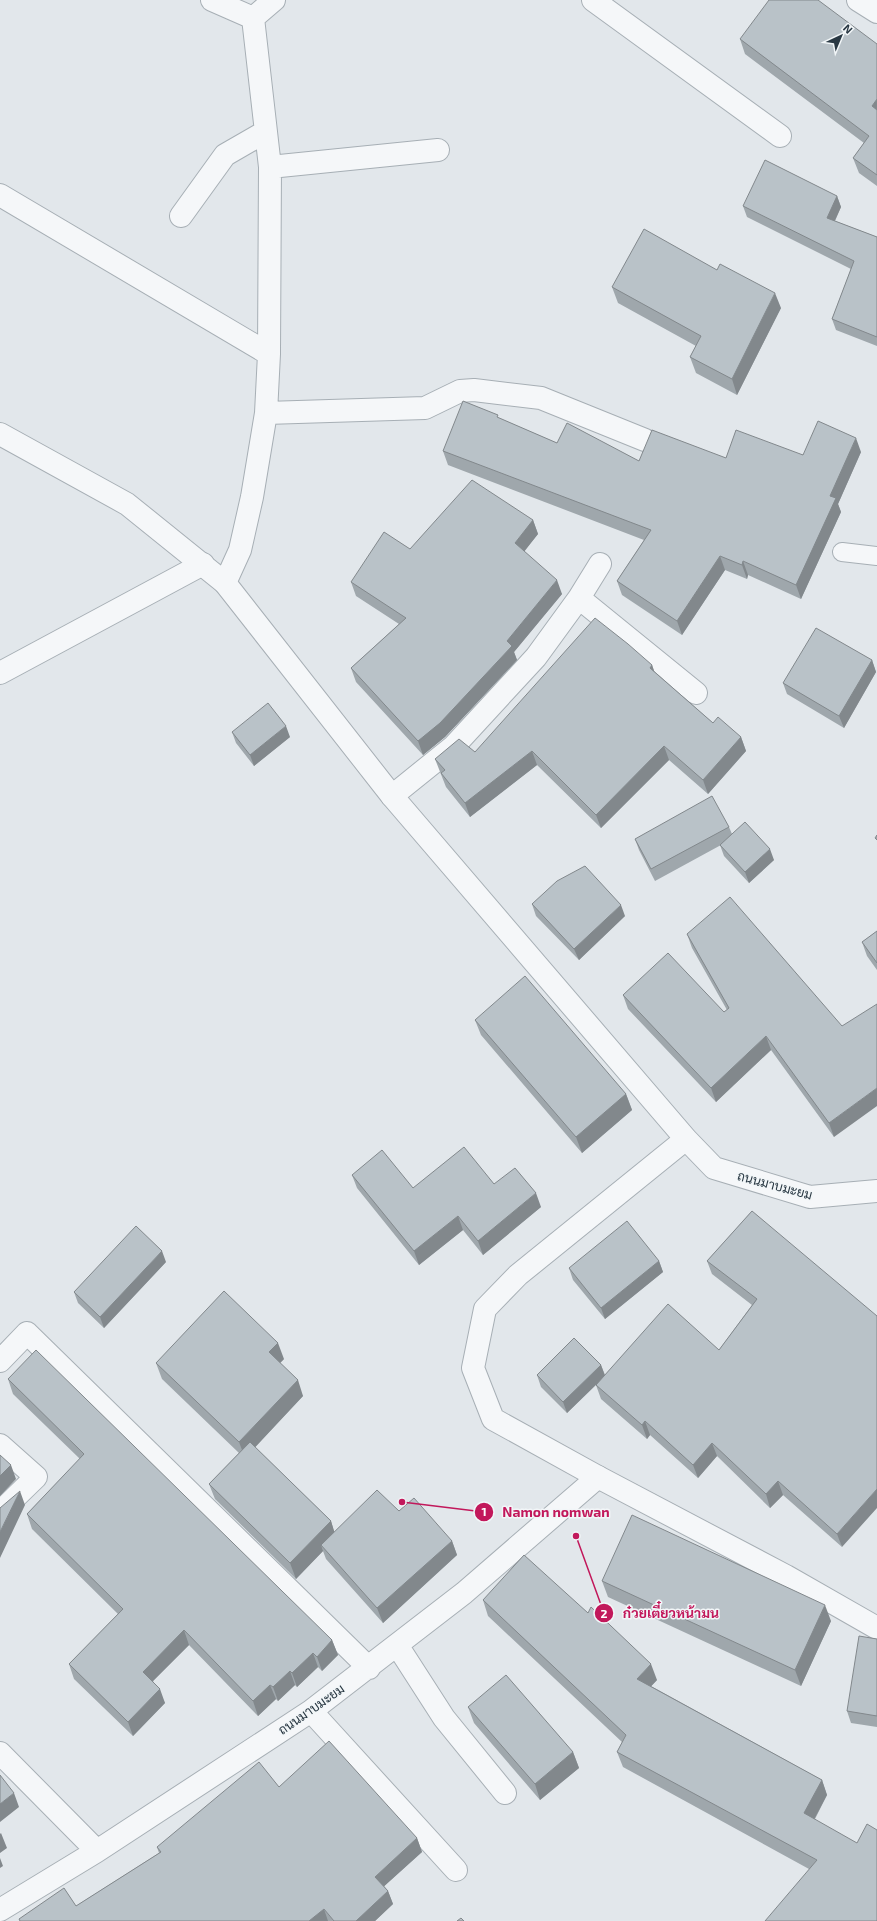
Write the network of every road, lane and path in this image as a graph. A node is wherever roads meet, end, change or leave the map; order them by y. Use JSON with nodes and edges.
{"nodes":[{"id":1,"x":212,"y":0,"type":"edge"},
{"id":2,"x":274,"y":0,"type":"edge"},
{"id":3,"x":593,"y":0,"type":"edge"},
{"id":4,"x":858,"y":0,"type":"edge"},
{"id":5,"x":877,"y":12,"type":"edge"},
{"id":6,"x":254,"y":18,"type":"junction"},
{"id":7,"x":265,"y":132,"type":"junction"},
{"id":8,"x":780,"y":136,"type":"dead end"},
{"id":9,"x":438,"y":150,"type":"dead end"},
{"id":10,"x":270,"y":167,"type":"junction"},
{"id":11,"x":0,"y":195,"type":"edge"},
{"id":12,"x":181,"y":216,"type":"dead end"},
{"id":13,"x":270,"y":354,"type":"junction"},
{"id":14,"x":266,"y":414,"type":"junction"},
{"id":15,"x":0,"y":434,"type":"edge"},
{"id":16,"x":645,"y":440,"type":"dead end"},
{"id":17,"x":842,"y":552,"type":"dead end"},
{"id":18,"x":877,"y":556,"type":"edge"},
{"id":19,"x":203,"y":564,"type":"junction"},
{"id":20,"x":600,"y":564,"type":"dead end"},
{"id":21,"x":225,"y":583,"type":"junction"},
{"id":22,"x":579,"y":598,"type":"junction"},
{"id":23,"x":0,"y":673,"type":"edge"},
{"id":24,"x":696,"y":693,"type":"dead end"},
{"id":25,"x":392,"y":796,"type":"junction"},
{"id":26,"x":686,"y":1139,"type":"junction"},
{"id":27,"x":877,"y":1191,"type":"edge"},
{"id":28,"x":0,"y":1361,"type":"edge"},
{"id":29,"x":0,"y":1444,"type":"edge"},
{"id":30,"x":598,"y":1477,"type":"junction"},
{"id":31,"x":0,"y":1512,"type":"edge"},
{"id":32,"x":877,"y":1628,"type":"edge"},
{"id":33,"x":397,"y":1645,"type":"junction"},
{"id":34,"x":369,"y":1668,"type":"junction"},
{"id":35,"x":311,"y":1711,"type":"junction"},
{"id":36,"x":0,"y":1754,"type":"edge"},
{"id":37,"x":505,"y":1793,"type":"dead end"},
{"id":38,"x":97,"y":1851,"type":"junction"},
{"id":39,"x":456,"y":1870,"type":"dead end"},
{"id":40,"x":0,"y":1910,"type":"edge"}],
"edges":[{"from":1,"to":6,"type":"street"},
{"from":2,"to":6,"type":"street"},
{"from":3,"to":8,"type":"street"},
{"from":4,"to":5,"type":"street"},
{"from":6,"to":7,"type":"street"},
{"from":7,"to":10,"type":"street"},
{"from":7,"to":12,"type":"street"},
{"from":9,"to":10,"type":"street"},
{"from":10,"to":13,"type":"street"},
{"from":11,"to":13,"type":"street"},
{"from":13,"to":14,"type":"street"},
{"from":14,"to":16,"type":"street"},
{"from":14,"to":21,"type":"street"},
{"from":15,"to":19,"type":"street","name":"ถนนมาบมะยม"},
{"from":17,"to":18,"type":"lane"},
{"from":19,"to":21,"type":"street","name":"ถนนมาบมะยม"},
{"from":19,"to":23,"type":"street"},
{"from":20,"to":22,"type":"street"},
{"from":21,"to":25,"type":"street","name":"ถนนมาบมะยม"},
{"from":22,"to":24,"type":"street"},
{"from":22,"to":25,"type":"street"},
{"from":25,"to":26,"type":"street","name":"ถนนมาบมะยม"},
{"from":26,"to":27,"type":"street","name":"ถนนมาบมะยม"},
{"from":26,"to":30,"type":"street"},
{"from":28,"to":34,"type":"street"},
{"from":29,"to":31,"type":"street"},
{"from":30,"to":32,"type":"street"},
{"from":30,"to":33,"type":"street","name":"ถนนมาบมะยม"},
{"from":33,"to":34,"type":"street","name":"ถนนมาบมะยม"},
{"from":33,"to":37,"type":"street"},
{"from":34,"to":35,"type":"street","name":"ถนนมาบมะยม"},
{"from":35,"to":38,"type":"street","name":"ถนนมาบมะยม"},
{"from":35,"to":39,"type":"street"},
{"from":36,"to":38,"type":"street"},
{"from":38,"to":40,"type":"street","name":"ถนนมาบมะยม"}]}
